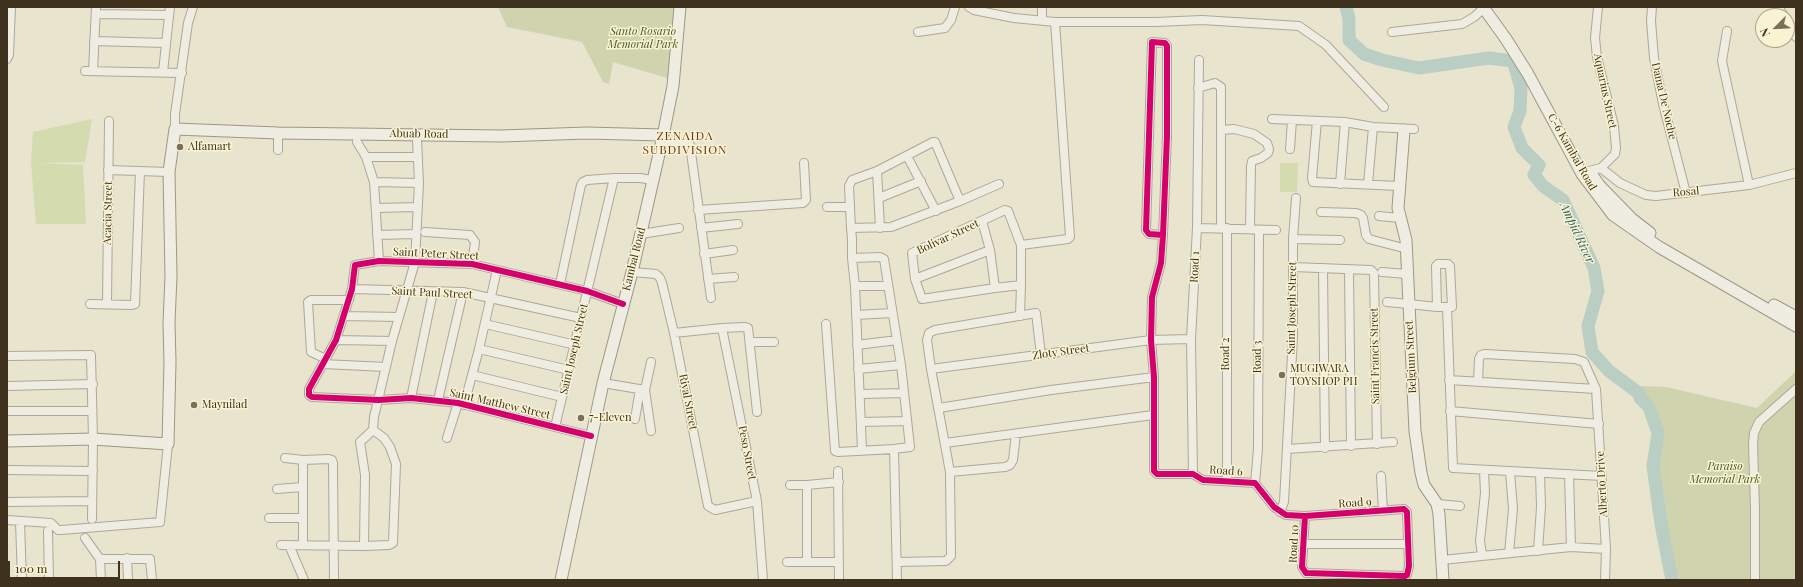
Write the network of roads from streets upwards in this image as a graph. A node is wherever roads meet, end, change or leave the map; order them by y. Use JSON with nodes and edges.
{"nodes":[{"id":1,"x":11,"y":7,"type":"edge"},
{"id":2,"x":192,"y":7,"type":"edge"},
{"id":3,"x":680,"y":7,"type":"edge"},
{"id":4,"x":955,"y":7,"type":"edge"},
{"id":5,"x":969,"y":7,"type":"edge"},
{"id":6,"x":1042,"y":7,"type":"edge"},
{"id":7,"x":1486,"y":7,"type":"edge"},
{"id":8,"x":1598,"y":7,"type":"edge"},
{"id":9,"x":1652,"y":7,"type":"edge"},
{"id":10,"x":96,"y":11,"type":"edge"},
{"id":11,"x":169,"y":11,"type":"edge"},
{"id":12,"x":1042,"y":20,"type":"junction"},
{"id":13,"x":1055,"y":22,"type":"junction"},
{"id":14,"x":1727,"y":31,"type":"dead end"},
{"id":15,"x":918,"y":32,"type":"dead end"},
{"id":16,"x":1392,"y":32,"type":"dead end"},
{"id":17,"x":94,"y":41,"type":"junction"},
{"id":18,"x":165,"y":43,"type":"junction"},
{"id":19,"x":7,"y":59,"type":"edge"},
{"id":20,"x":1199,"y":60,"type":"dead end"},
{"id":21,"x":163,"y":72,"type":"junction"},
{"id":22,"x":182,"y":73,"type":"junction"},
{"id":23,"x":1198,"y":88,"type":"junction"},
{"id":24,"x":1384,"y":107,"type":"dead end"},
{"id":25,"x":1272,"y":119,"type":"dead end"},
{"id":26,"x":1292,"y":120,"type":"junction"},
{"id":27,"x":109,"y":121,"type":"dead end"},
{"id":28,"x":1317,"y":121,"type":"junction"},
{"id":29,"x":1345,"y":122,"type":"junction"},
{"id":30,"x":1372,"y":127,"type":"junction"},
{"id":31,"x":175,"y":129,"type":"junction"},
{"id":32,"x":1222,"y":130,"type":"junction"},
{"id":33,"x":1409,"y":130,"type":"joint"},
{"id":34,"x":278,"y":133,"type":"junction"},
{"id":35,"x":663,"y":138,"type":"junction"},
{"id":36,"x":417,"y":139,"type":"dead end"},
{"id":37,"x":357,"y":142,"type":"dead end"},
{"id":38,"x":1290,"y":149,"type":"dead end"},
{"id":39,"x":278,"y":150,"type":"dead end"},
{"id":40,"x":907,"y":156,"type":"junction"},
{"id":41,"x":366,"y":157,"type":"junction"},
{"id":42,"x":418,"y":158,"type":"junction"},
{"id":43,"x":804,"y":163,"type":"dead end"},
{"id":44,"x":1601,"y":168,"type":"junction"},
{"id":45,"x":108,"y":170,"type":"junction"},
{"id":46,"x":140,"y":171,"type":"junction"},
{"id":47,"x":877,"y":171,"type":"junction"},
{"id":48,"x":170,"y":172,"type":"junction"},
{"id":49,"x":1586,"y":173,"type":"junction"},
{"id":50,"x":1796,"y":173,"type":"edge"},
{"id":51,"x":614,"y":178,"type":"junction"},
{"id":52,"x":653,"y":180,"type":"junction"},
{"id":53,"x":922,"y":181,"type":"junction"},
{"id":54,"x":374,"y":182,"type":"junction"},
{"id":55,"x":419,"y":183,"type":"junction"},
{"id":56,"x":999,"y":184,"type":"dead end"},
{"id":57,"x":1340,"y":184,"type":"junction"},
{"id":58,"x":1368,"y":184,"type":"junction"},
{"id":59,"x":1749,"y":185,"type":"junction"},
{"id":60,"x":1398,"y":186,"type":"junction"},
{"id":61,"x":1686,"y":193,"type":"junction"},
{"id":62,"x":880,"y":198,"type":"junction"},
{"id":63,"x":1296,"y":198,"type":"dead end"},
{"id":64,"x":960,"y":201,"type":"junction"},
{"id":65,"x":417,"y":207,"type":"junction"},
{"id":66,"x":827,"y":207,"type":"dead end"},
{"id":67,"x":850,"y":207,"type":"junction"},
{"id":68,"x":376,"y":208,"type":"junction"},
{"id":69,"x":698,"y":210,"type":"junction"},
{"id":70,"x":936,"y":211,"type":"junction"},
{"id":71,"x":1321,"y":212,"type":"dead end"},
{"id":72,"x":1379,"y":216,"type":"dead end"},
{"id":73,"x":1400,"y":218,"type":"junction"},
{"id":74,"x":982,"y":221,"type":"junction"},
{"id":75,"x":738,"y":224,"type":"dead end"},
{"id":76,"x":679,"y":228,"type":"dead end"},
{"id":77,"x":701,"y":228,"type":"junction"},
{"id":78,"x":851,"y":228,"type":"junction"},
{"id":79,"x":880,"y":228,"type":"junction"},
{"id":80,"x":1196,"y":228,"type":"junction"},
{"id":81,"x":1224,"y":228,"type":"junction"},
{"id":82,"x":1254,"y":229,"type":"junction"},
{"id":83,"x":1276,"y":230,"type":"dead end"},
{"id":84,"x":425,"y":232,"type":"dead end"},
{"id":85,"x":377,"y":234,"type":"junction"},
{"id":86,"x":416,"y":234,"type":"junction"},
{"id":87,"x":640,"y":234,"type":"junction"},
{"id":88,"x":1163,"y":235,"type":"junction"},
{"id":89,"x":1293,"y":239,"type":"junction"},
{"id":90,"x":1340,"y":240,"type":"dead end"},
{"id":91,"x":1021,"y":246,"type":"junction"},
{"id":92,"x":1407,"y":249,"type":"junction"},
{"id":93,"x":733,"y":250,"type":"dead end"},
{"id":94,"x":990,"y":250,"type":"junction"},
{"id":95,"x":704,"y":254,"type":"junction"},
{"id":96,"x":852,"y":258,"type":"junction"},
{"id":97,"x":379,"y":261,"type":"junction"},
{"id":98,"x":415,"y":262,"type":"junction"},
{"id":99,"x":472,"y":264,"type":"junction"},
{"id":100,"x":1293,"y":266,"type":"junction"},
{"id":101,"x":1323,"y":268,"type":"junction"},
{"id":102,"x":496,"y":270,"type":"junction"},
{"id":103,"x":1348,"y":270,"type":"junction"},
{"id":104,"x":632,"y":272,"type":"junction"},
{"id":105,"x":1382,"y":272,"type":"dead end"},
{"id":106,"x":1407,"y":274,"type":"junction"},
{"id":107,"x":734,"y":277,"type":"dead end"},
{"id":108,"x":708,"y":279,"type":"junction"},
{"id":109,"x":916,"y":279,"type":"junction"},
{"id":110,"x":560,"y":284,"type":"junction"},
{"id":111,"x":1021,"y":285,"type":"junction"},
{"id":112,"x":855,"y":286,"type":"junction"},
{"id":113,"x":888,"y":286,"type":"junction"},
{"id":114,"x":995,"y":288,"type":"junction"},
{"id":115,"x":352,"y":289,"type":"junction"},
{"id":116,"x":406,"y":291,"type":"junction"},
{"id":117,"x":588,"y":291,"type":"junction"},
{"id":118,"x":433,"y":292,"type":"junction"},
{"id":119,"x":462,"y":292,"type":"junction"},
{"id":120,"x":491,"y":298,"type":"junction"},
{"id":121,"x":711,"y":298,"type":"dead end"},
{"id":122,"x":348,"y":300,"type":"junction"},
{"id":123,"x":1387,"y":302,"type":"dead end"},
{"id":124,"x":90,"y":304,"type":"dead end"},
{"id":125,"x":106,"y":304,"type":"junction"},
{"id":126,"x":623,"y":304,"type":"junction"},
{"id":127,"x":1409,"y":304,"type":"junction"},
{"id":128,"x":1437,"y":306,"type":"junction"},
{"id":129,"x":1448,"y":307,"type":"junction"},
{"id":130,"x":892,"y":313,"type":"junction"},
{"id":131,"x":856,"y":315,"type":"junction"},
{"id":132,"x":344,"y":316,"type":"junction"},
{"id":133,"x":1020,"y":316,"type":"junction"},
{"id":134,"x":399,"y":317,"type":"junction"},
{"id":135,"x":1796,"y":317,"type":"edge"},
{"id":136,"x":581,"y":318,"type":"junction"},
{"id":137,"x":485,"y":324,"type":"junction"},
{"id":138,"x":826,"y":324,"type":"dead end"},
{"id":139,"x":1796,"y":326,"type":"edge"},
{"id":140,"x":722,"y":328,"type":"junction"},
{"id":141,"x":674,"y":333,"type":"junction"},
{"id":142,"x":1191,"y":339,"type":"junction"},
{"id":143,"x":336,"y":340,"type":"junction"},
{"id":144,"x":897,"y":340,"type":"junction"},
{"id":145,"x":1151,"y":340,"type":"junction"},
{"id":146,"x":392,"y":341,"type":"junction"},
{"id":147,"x":750,"y":342,"type":"junction"},
{"id":148,"x":774,"y":342,"type":"dead end"},
{"id":149,"x":576,"y":345,"type":"junction"},
{"id":150,"x":857,"y":345,"type":"junction"},
{"id":151,"x":480,"y":349,"type":"junction"},
{"id":152,"x":1041,"y":355,"type":"junction"},
{"id":153,"x":7,"y":356,"type":"edge"},
{"id":154,"x":325,"y":362,"type":"junction"},
{"id":155,"x":651,"y":362,"type":"dead end"},
{"id":156,"x":901,"y":366,"type":"junction"},
{"id":157,"x":386,"y":367,"type":"junction"},
{"id":158,"x":858,"y":369,"type":"junction"},
{"id":159,"x":931,"y":369,"type":"junction"},
{"id":160,"x":569,"y":370,"type":"junction"},
{"id":161,"x":472,"y":375,"type":"junction"},
{"id":162,"x":1154,"y":377,"type":"junction"},
{"id":163,"x":1449,"y":380,"type":"junction"},
{"id":164,"x":1478,"y":381,"type":"junction"},
{"id":165,"x":603,"y":383,"type":"junction"},
{"id":166,"x":93,"y":384,"type":"junction"},
{"id":167,"x":7,"y":386,"type":"edge"},
{"id":168,"x":1596,"y":389,"type":"junction"},
{"id":169,"x":1796,"y":389,"type":"edge"},
{"id":170,"x":642,"y":390,"type":"junction"},
{"id":171,"x":904,"y":393,"type":"junction"},
{"id":172,"x":861,"y":394,"type":"junction"},
{"id":173,"x":562,"y":396,"type":"junction"},
{"id":174,"x":412,"y":398,"type":"junction"},
{"id":175,"x":379,"y":400,"type":"junction"},
{"id":176,"x":438,"y":400,"type":"junction"},
{"id":177,"x":461,"y":404,"type":"junction"},
{"id":178,"x":939,"y":408,"type":"junction"},
{"id":179,"x":7,"y":411,"type":"edge"},
{"id":180,"x":92,"y":411,"type":"junction"},
{"id":181,"x":1450,"y":411,"type":"junction"},
{"id":182,"x":758,"y":412,"type":"dead end"},
{"id":183,"x":1153,"y":415,"type":"junction"},
{"id":184,"x":635,"y":419,"type":"dead end"},
{"id":185,"x":907,"y":421,"type":"junction"},
{"id":186,"x":862,"y":422,"type":"junction"},
{"id":187,"x":1599,"y":424,"type":"junction"},
{"id":188,"x":555,"y":427,"type":"junction"},
{"id":189,"x":373,"y":430,"type":"junction"},
{"id":190,"x":651,"y":431,"type":"dead end"},
{"id":191,"x":1016,"y":434,"type":"junction"},
{"id":192,"x":591,"y":436,"type":"junction"},
{"id":193,"x":447,"y":438,"type":"dead end"},
{"id":194,"x":94,"y":439,"type":"junction"},
{"id":195,"x":7,"y":441,"type":"edge"},
{"id":196,"x":1393,"y":442,"type":"dead end"},
{"id":197,"x":944,"y":443,"type":"junction"},
{"id":198,"x":168,"y":444,"type":"junction"},
{"id":199,"x":1377,"y":444,"type":"junction"},
{"id":200,"x":1351,"y":446,"type":"junction"},
{"id":201,"x":1325,"y":448,"type":"junction"},
{"id":202,"x":894,"y":449,"type":"junction"},
{"id":203,"x":1287,"y":449,"type":"junction"},
{"id":204,"x":862,"y":450,"type":"junction"},
{"id":205,"x":285,"y":458,"type":"dead end"},
{"id":206,"x":303,"y":460,"type":"junction"},
{"id":207,"x":7,"y":470,"type":"edge"},
{"id":208,"x":93,"y":471,"type":"junction"},
{"id":209,"x":838,"y":471,"type":"dead end"},
{"id":210,"x":1484,"y":471,"type":"junction"},
{"id":211,"x":950,"y":472,"type":"junction"},
{"id":212,"x":1510,"y":472,"type":"junction"},
{"id":213,"x":1540,"y":473,"type":"junction"},
{"id":214,"x":1193,"y":474,"type":"junction"},
{"id":215,"x":1569,"y":474,"type":"junction"},
{"id":216,"x":1381,"y":476,"type":"dead end"},
{"id":217,"x":1602,"y":476,"type":"junction"},
{"id":218,"x":1227,"y":480,"type":"junction"},
{"id":219,"x":838,"y":482,"type":"junction"},
{"id":220,"x":1255,"y":483,"type":"junction"},
{"id":221,"x":790,"y":484,"type":"dead end"},
{"id":222,"x":808,"y":485,"type":"junction"},
{"id":223,"x":302,"y":487,"type":"junction"},
{"id":224,"x":276,"y":490,"type":"dead end"},
{"id":225,"x":91,"y":501,"type":"junction"},
{"id":226,"x":757,"y":501,"type":"junction"},
{"id":227,"x":7,"y":502,"type":"edge"},
{"id":228,"x":1437,"y":504,"type":"junction"},
{"id":229,"x":1460,"y":506,"type":"dead end"},
{"id":230,"x":1383,"y":511,"type":"junction"},
{"id":231,"x":1280,"y":512,"type":"junction"},
{"id":232,"x":1305,"y":516,"type":"junction"},
{"id":233,"x":269,"y":518,"type":"dead end"},
{"id":234,"x":302,"y":518,"type":"junction"},
{"id":235,"x":92,"y":519,"type":"dead end"},
{"id":236,"x":7,"y":520,"type":"edge"},
{"id":237,"x":20,"y":522,"type":"junction"},
{"id":238,"x":48,"y":531,"type":"dead end"},
{"id":239,"x":85,"y":538,"type":"dead end"},
{"id":240,"x":1303,"y":544,"type":"junction"},
{"id":241,"x":1408,"y":544,"type":"junction"},
{"id":242,"x":303,"y":545,"type":"junction"},
{"id":243,"x":334,"y":545,"type":"junction"},
{"id":244,"x":364,"y":546,"type":"junction"},
{"id":245,"x":1572,"y":547,"type":"junction"},
{"id":246,"x":1606,"y":549,"type":"junction"},
{"id":247,"x":1538,"y":551,"type":"junction"},
{"id":248,"x":1509,"y":553,"type":"junction"},
{"id":249,"x":1482,"y":555,"type":"junction"},
{"id":250,"x":127,"y":558,"type":"junction"},
{"id":251,"x":100,"y":559,"type":"junction"},
{"id":252,"x":1442,"y":560,"type":"junction"},
{"id":253,"x":787,"y":562,"type":"dead end"},
{"id":254,"x":807,"y":562,"type":"junction"},
{"id":255,"x":839,"y":562,"type":"junction"},
{"id":256,"x":897,"y":562,"type":"junction"},
{"id":257,"x":1605,"y":579,"type":"edge"},
{"id":258,"x":22,"y":580,"type":"edge"},
{"id":259,"x":49,"y":580,"type":"edge"},
{"id":260,"x":101,"y":580,"type":"edge"},
{"id":261,"x":128,"y":580,"type":"edge"},
{"id":262,"x":152,"y":580,"type":"edge"},
{"id":263,"x":304,"y":580,"type":"edge"},
{"id":264,"x":334,"y":580,"type":"edge"},
{"id":265,"x":561,"y":580,"type":"edge"},
{"id":266,"x":763,"y":580,"type":"edge"},
{"id":267,"x":839,"y":580,"type":"edge"},
{"id":268,"x":897,"y":580,"type":"edge"},
{"id":269,"x":1442,"y":580,"type":"edge"},
{"id":270,"x":1595,"y":580,"type":"edge"},
{"id":271,"x":1755,"y":580,"type":"edge"}],
"edges":[{"from":1,"to":19,"type":"street"},
{"from":2,"to":22,"type":"street"},
{"from":3,"to":35,"type":"street","name":"Kambal Road"},
{"from":4,"to":15,"type":"street"},
{"from":5,"to":12,"type":"street"},
{"from":6,"to":12,"type":"street"},
{"from":7,"to":16,"type":"street"},
{"from":7,"to":49,"type":"street","name":"C-6 Kambal Road"},
{"from":8,"to":44,"type":"street","name":"Aquarius Street"},
{"from":9,"to":61,"type":"street","name":"Dama De Noche"},
{"from":10,"to":11,"type":"street"},
{"from":10,"to":17,"type":"street"},
{"from":11,"to":18,"type":"street"},
{"from":12,"to":13,"type":"street"},
{"from":13,"to":24,"type":"street"},
{"from":13,"to":91,"type":"street"},
{"from":14,"to":59,"type":"street"},
{"from":17,"to":18,"type":"street"},
{"from":17,"to":21,"type":"street"},
{"from":18,"to":21,"type":"street"},
{"from":20,"to":23,"type":"street","name":"Road 1"},
{"from":21,"to":22,"type":"street"},
{"from":22,"to":31,"type":"street"},
{"from":23,"to":32,"type":"street","name":"Road 2"},
{"from":23,"to":80,"type":"street","name":"Road 1"},
{"from":25,"to":26,"type":"street"},
{"from":26,"to":28,"type":"street"},
{"from":26,"to":38,"type":"street"},
{"from":27,"to":45,"type":"street","name":"Acacia Street"},
{"from":28,"to":29,"type":"street"},
{"from":28,"to":57,"type":"street"},
{"from":29,"to":30,"type":"street"},
{"from":29,"to":57,"type":"street"},
{"from":30,"to":33,"type":"street"},
{"from":30,"to":58,"type":"street"},
{"from":31,"to":34,"type":"street","name":"Abuab Road"},
{"from":31,"to":48,"type":"street"},
{"from":32,"to":81,"type":"street","name":"Road 2"},
{"from":32,"to":82,"type":"street","name":"Road 3"},
{"from":33,"to":60,"type":"street","name":"Belgium Street"},
{"from":34,"to":35,"type":"street","name":"Abuab Road"},
{"from":34,"to":39,"type":"street"},
{"from":35,"to":52,"type":"street","name":"Kambal Road"},
{"from":35,"to":69,"type":"street"},
{"from":36,"to":42,"type":"street"},
{"from":37,"to":41,"type":"street"},
{"from":40,"to":47,"type":"street"},
{"from":40,"to":53,"type":"street"},
{"from":40,"to":64,"type":"street"},
{"from":41,"to":42,"type":"street"},
{"from":41,"to":54,"type":"street"},
{"from":42,"to":55,"type":"street"},
{"from":43,"to":69,"type":"street"},
{"from":44,"to":49,"type":"street"},
{"from":44,"to":61,"type":"street","name":"Rosal"},
{"from":45,"to":46,"type":"street"},
{"from":45,"to":125,"type":"street","name":"Acacia Street"},
{"from":46,"to":48,"type":"street"},
{"from":46,"to":125,"type":"street"},
{"from":47,"to":62,"type":"street"},
{"from":47,"to":67,"type":"street"},
{"from":48,"to":198,"type":"street"},
{"from":49,"to":135,"type":"street","name":"C-6 Kambal Road"},
{"from":49,"to":139,"type":"street","name":"C-6 Kambal Road"},
{"from":50,"to":59,"type":"street","name":"Rosal"},
{"from":51,"to":52,"type":"street"},
{"from":51,"to":110,"type":"street"},
{"from":51,"to":117,"type":"street","name":"Saint Joseph Street"},
{"from":52,"to":87,"type":"street","name":"Kambal Road"},
{"from":53,"to":62,"type":"street"},
{"from":53,"to":70,"type":"street"},
{"from":54,"to":55,"type":"street"},
{"from":54,"to":68,"type":"street"},
{"from":55,"to":65,"type":"street"},
{"from":56,"to":64,"type":"street"},
{"from":57,"to":58,"type":"street"},
{"from":58,"to":60,"type":"street"},
{"from":59,"to":61,"type":"street","name":"Rosal"},
{"from":60,"to":73,"type":"street","name":"Belgium Street"},
{"from":62,"to":79,"type":"street"},
{"from":63,"to":89,"type":"street","name":"Saint Joseph Street"},
{"from":64,"to":70,"type":"street"},
{"from":65,"to":68,"type":"street"},
{"from":65,"to":86,"type":"street"},
{"from":66,"to":67,"type":"street"},
{"from":67,"to":78,"type":"street"},
{"from":68,"to":85,"type":"street"},
{"from":69,"to":77,"type":"street"},
{"from":70,"to":79,"type":"street"},
{"from":71,"to":92,"type":"street"},
{"from":72,"to":73,"type":"street"},
{"from":73,"to":92,"type":"street","name":"Belgium Street"},
{"from":74,"to":91,"type":"street","name":"Bolivar Street"},
{"from":74,"to":94,"type":"street"},
{"from":74,"to":109,"type":"street","name":"Bolivar Street"},
{"from":75,"to":77,"type":"street"},
{"from":76,"to":87,"type":"street"},
{"from":77,"to":95,"type":"street"},
{"from":78,"to":79,"type":"street"},
{"from":78,"to":96,"type":"street"},
{"from":80,"to":81,"type":"street"},
{"from":80,"to":142,"type":"street","name":"Road 1"},
{"from":81,"to":82,"type":"street"},
{"from":81,"to":218,"type":"street","name":"Road 2"},
{"from":82,"to":83,"type":"street"},
{"from":82,"to":220,"type":"street","name":"Road 3"},
{"from":84,"to":99,"type":"street"},
{"from":85,"to":86,"type":"street"},
{"from":85,"to":97,"type":"street"},
{"from":86,"to":98,"type":"street"},
{"from":87,"to":104,"type":"street","name":"Kambal Road"},
{"from":88,"to":88,"type":"street"},
{"from":88,"to":145,"type":"street"},
{"from":89,"to":90,"type":"street"},
{"from":89,"to":100,"type":"street","name":"Saint Joseph Street"},
{"from":91,"to":111,"type":"street"},
{"from":92,"to":106,"type":"street","name":"Belgium Street"},
{"from":93,"to":95,"type":"street"},
{"from":94,"to":109,"type":"street"},
{"from":94,"to":114,"type":"street"},
{"from":95,"to":108,"type":"street"},
{"from":96,"to":112,"type":"street"},
{"from":96,"to":113,"type":"street"},
{"from":97,"to":98,"type":"street","name":"Saint Peter Street"},
{"from":97,"to":115,"type":"street","name":"Saint Peter Street"},
{"from":98,"to":99,"type":"street","name":"Saint Peter Street"},
{"from":98,"to":116,"type":"street"},
{"from":99,"to":102,"type":"street","name":"Saint Peter Street"},
{"from":100,"to":101,"type":"street"},
{"from":100,"to":203,"type":"street","name":"Saint Joseph Street"},
{"from":101,"to":103,"type":"street"},
{"from":101,"to":201,"type":"street"},
{"from":102,"to":110,"type":"street","name":"Saint Peter Street"},
{"from":102,"to":120,"type":"street"},
{"from":103,"to":199,"type":"street","name":"Saint Francis Street"},
{"from":103,"to":200,"type":"street"},
{"from":104,"to":126,"type":"street","name":"Kambal Road"},
{"from":104,"to":141,"type":"street","name":"Riyal Street"},
{"from":105,"to":106,"type":"street"},
{"from":106,"to":127,"type":"street","name":"Belgium Street"},
{"from":107,"to":108,"type":"street"},
{"from":108,"to":121,"type":"street"},
{"from":109,"to":114,"type":"street","name":"Bolivar Street"},
{"from":110,"to":117,"type":"street","name":"Saint Peter Street"},
{"from":111,"to":114,"type":"street","name":"Bolivar Street"},
{"from":111,"to":133,"type":"street"},
{"from":112,"to":113,"type":"street"},
{"from":112,"to":131,"type":"street"},
{"from":113,"to":130,"type":"street"},
{"from":115,"to":116,"type":"street","name":"Saint Paul Street"},
{"from":115,"to":122,"type":"street"},
{"from":116,"to":118,"type":"street","name":"Saint Paul Street"},
{"from":116,"to":134,"type":"street"},
{"from":117,"to":126,"type":"street","name":"Saint Peter Street"},
{"from":117,"to":136,"type":"street","name":"Saint Joseph Street"},
{"from":118,"to":119,"type":"street","name":"Saint Paul Street"},
{"from":118,"to":174,"type":"street"},
{"from":119,"to":120,"type":"street","name":"Saint Paul Street"},
{"from":119,"to":176,"type":"street"},
{"from":120,"to":136,"type":"street","name":"Saint Paul Street"},
{"from":120,"to":137,"type":"street"},
{"from":122,"to":132,"type":"street"},
{"from":122,"to":154,"type":"street"},
{"from":123,"to":127,"type":"street"},
{"from":124,"to":125,"type":"street"},
{"from":126,"to":165,"type":"street","name":"Kambal Road"},
{"from":127,"to":128,"type":"street"},
{"from":127,"to":228,"type":"street","name":"Belgium Street"},
{"from":128,"to":129,"type":"street"},
{"from":128,"to":129,"type":"street"},
{"from":129,"to":163,"type":"street"},
{"from":130,"to":131,"type":"street"},
{"from":130,"to":144,"type":"street"},
{"from":131,"to":150,"type":"street"},
{"from":132,"to":134,"type":"street"},
{"from":132,"to":143,"type":"street"},
{"from":133,"to":152,"type":"street"},
{"from":133,"to":159,"type":"street"},
{"from":134,"to":146,"type":"street"},
{"from":136,"to":149,"type":"street","name":"Saint Joseph Street"},
{"from":137,"to":149,"type":"street"},
{"from":137,"to":151,"type":"street"},
{"from":138,"to":204,"type":"street"},
{"from":140,"to":141,"type":"street"},
{"from":140,"to":147,"type":"street"},
{"from":140,"to":226,"type":"street","name":"Peso Street"},
{"from":141,"to":226,"type":"street","name":"Riyal Street"},
{"from":142,"to":145,"type":"street","name":"Zloty Street"},
{"from":142,"to":214,"type":"street","name":"Road 1"},
{"from":143,"to":146,"type":"street"},
{"from":143,"to":154,"type":"street"},
{"from":144,"to":150,"type":"street"},
{"from":144,"to":156,"type":"street"},
{"from":145,"to":152,"type":"street","name":"Zloty Street"},
{"from":145,"to":162,"type":"street"},
{"from":146,"to":157,"type":"street"},
{"from":147,"to":148,"type":"street"},
{"from":147,"to":182,"type":"street"},
{"from":149,"to":160,"type":"street","name":"Saint Joseph Street"},
{"from":150,"to":158,"type":"street"},
{"from":151,"to":160,"type":"street"},
{"from":151,"to":161,"type":"street"},
{"from":152,"to":159,"type":"street","name":"Zloty Street"},
{"from":153,"to":166,"type":"street"},
{"from":154,"to":157,"type":"street"},
{"from":154,"to":175,"type":"street","name":"Saint Matthew Street"},
{"from":155,"to":170,"type":"street"},
{"from":156,"to":158,"type":"street"},
{"from":156,"to":171,"type":"street"},
{"from":157,"to":175,"type":"street"},
{"from":158,"to":172,"type":"street"},
{"from":159,"to":178,"type":"street"},
{"from":160,"to":173,"type":"street","name":"Saint Joseph Street"},
{"from":161,"to":173,"type":"street"},
{"from":161,"to":177,"type":"street"},
{"from":162,"to":178,"type":"street"},
{"from":162,"to":183,"type":"street"},
{"from":163,"to":164,"type":"street"},
{"from":163,"to":181,"type":"street"},
{"from":164,"to":168,"type":"street"},
{"from":164,"to":168,"type":"street","name":"Alberto Drive"},
{"from":165,"to":170,"type":"street"},
{"from":165,"to":192,"type":"street","name":"Kambal Road"},
{"from":166,"to":167,"type":"street"},
{"from":166,"to":180,"type":"street"},
{"from":168,"to":187,"type":"street","name":"Alberto Drive"},
{"from":169,"to":271,"type":"street"},
{"from":170,"to":184,"type":"street"},
{"from":170,"to":190,"type":"street"},
{"from":171,"to":172,"type":"street"},
{"from":171,"to":185,"type":"street"},
{"from":172,"to":186,"type":"street"},
{"from":173,"to":188,"type":"street","name":"Saint Joseph Street"},
{"from":174,"to":175,"type":"street","name":"Saint Matthew Street"},
{"from":174,"to":176,"type":"street","name":"Saint Matthew Street"},
{"from":175,"to":189,"type":"street"},
{"from":176,"to":177,"type":"street","name":"Saint Matthew Street"},
{"from":177,"to":188,"type":"street","name":"Saint Matthew Street"},
{"from":177,"to":193,"type":"street"},
{"from":178,"to":197,"type":"street"},
{"from":179,"to":180,"type":"street"},
{"from":180,"to":194,"type":"street"},
{"from":181,"to":187,"type":"street"},
{"from":181,"to":210,"type":"street"},
{"from":183,"to":191,"type":"street"},
{"from":183,"to":214,"type":"street","name":"Road 6"},
{"from":185,"to":186,"type":"street"},
{"from":185,"to":202,"type":"street"},
{"from":186,"to":204,"type":"street"},
{"from":187,"to":217,"type":"street","name":"Alberto Drive"},
{"from":188,"to":192,"type":"street","name":"Saint Matthew Street"},
{"from":189,"to":244,"type":"street"},
{"from":189,"to":244,"type":"street"},
{"from":191,"to":197,"type":"street"},
{"from":191,"to":211,"type":"street"},
{"from":192,"to":265,"type":"street","name":"Kambal Road"},
{"from":194,"to":195,"type":"street"},
{"from":194,"to":198,"type":"street"},
{"from":194,"to":208,"type":"street"},
{"from":196,"to":199,"type":"street"},
{"from":197,"to":211,"type":"street"},
{"from":198,"to":237,"type":"street"},
{"from":199,"to":200,"type":"street"},
{"from":200,"to":201,"type":"street"},
{"from":201,"to":203,"type":"street"},
{"from":202,"to":204,"type":"street"},
{"from":202,"to":256,"type":"street"},
{"from":203,"to":231,"type":"street","name":"Saint Joseph Street"},
{"from":205,"to":206,"type":"street"},
{"from":206,"to":223,"type":"street"},
{"from":206,"to":243,"type":"street"},
{"from":207,"to":208,"type":"street"},
{"from":208,"to":225,"type":"street"},
{"from":209,"to":219,"type":"street"},
{"from":210,"to":212,"type":"street"},
{"from":210,"to":249,"type":"street"},
{"from":211,"to":256,"type":"street"},
{"from":212,"to":213,"type":"street"},
{"from":212,"to":248,"type":"street"},
{"from":213,"to":215,"type":"street"},
{"from":213,"to":247,"type":"street"},
{"from":214,"to":218,"type":"street","name":"Road 6"},
{"from":215,"to":217,"type":"street"},
{"from":215,"to":245,"type":"street"},
{"from":216,"to":230,"type":"street"},
{"from":217,"to":246,"type":"street","name":"Alberto Drive"},
{"from":218,"to":220,"type":"street","name":"Road 6"},
{"from":219,"to":222,"type":"street"},
{"from":219,"to":255,"type":"street"},
{"from":220,"to":231,"type":"street","name":"Road 6"},
{"from":221,"to":222,"type":"street"},
{"from":222,"to":254,"type":"street"},
{"from":223,"to":224,"type":"street"},
{"from":223,"to":234,"type":"street"},
{"from":225,"to":227,"type":"street"},
{"from":225,"to":235,"type":"street"},
{"from":226,"to":266,"type":"street","name":"Peso Street"},
{"from":228,"to":229,"type":"street"},
{"from":228,"to":252,"type":"street","name":"Belgium Street"},
{"from":230,"to":232,"type":"street","name":"Road 9"},
{"from":230,"to":241,"type":"street","name":"Road 9"},
{"from":231,"to":232,"type":"street"},
{"from":232,"to":240,"type":"street","name":"Road 10"},
{"from":233,"to":234,"type":"street"},
{"from":234,"to":242,"type":"street"},
{"from":236,"to":237,"type":"street"},
{"from":237,"to":258,"type":"street"},
{"from":238,"to":259,"type":"street"},
{"from":239,"to":251,"type":"street"},
{"from":240,"to":241,"type":"street"},
{"from":240,"to":241,"type":"street","name":"Road 10"},
{"from":242,"to":243,"type":"street"},
{"from":242,"to":263,"type":"street"},
{"from":243,"to":244,"type":"street"},
{"from":243,"to":264,"type":"street"},
{"from":245,"to":246,"type":"street"},
{"from":245,"to":247,"type":"street"},
{"from":246,"to":257,"type":"street","name":"Alberto Drive"},
{"from":247,"to":248,"type":"street"},
{"from":248,"to":249,"type":"street"},
{"from":249,"to":252,"type":"street"},
{"from":250,"to":251,"type":"street"},
{"from":250,"to":261,"type":"street"},
{"from":250,"to":262,"type":"street"},
{"from":251,"to":260,"type":"street"},
{"from":252,"to":269,"type":"street","name":"Belgium Street"},
{"from":253,"to":254,"type":"street"},
{"from":254,"to":255,"type":"street"},
{"from":255,"to":267,"type":"street"},
{"from":256,"to":268,"type":"street"},
{"from":257,"to":270,"type":"street"}]}
